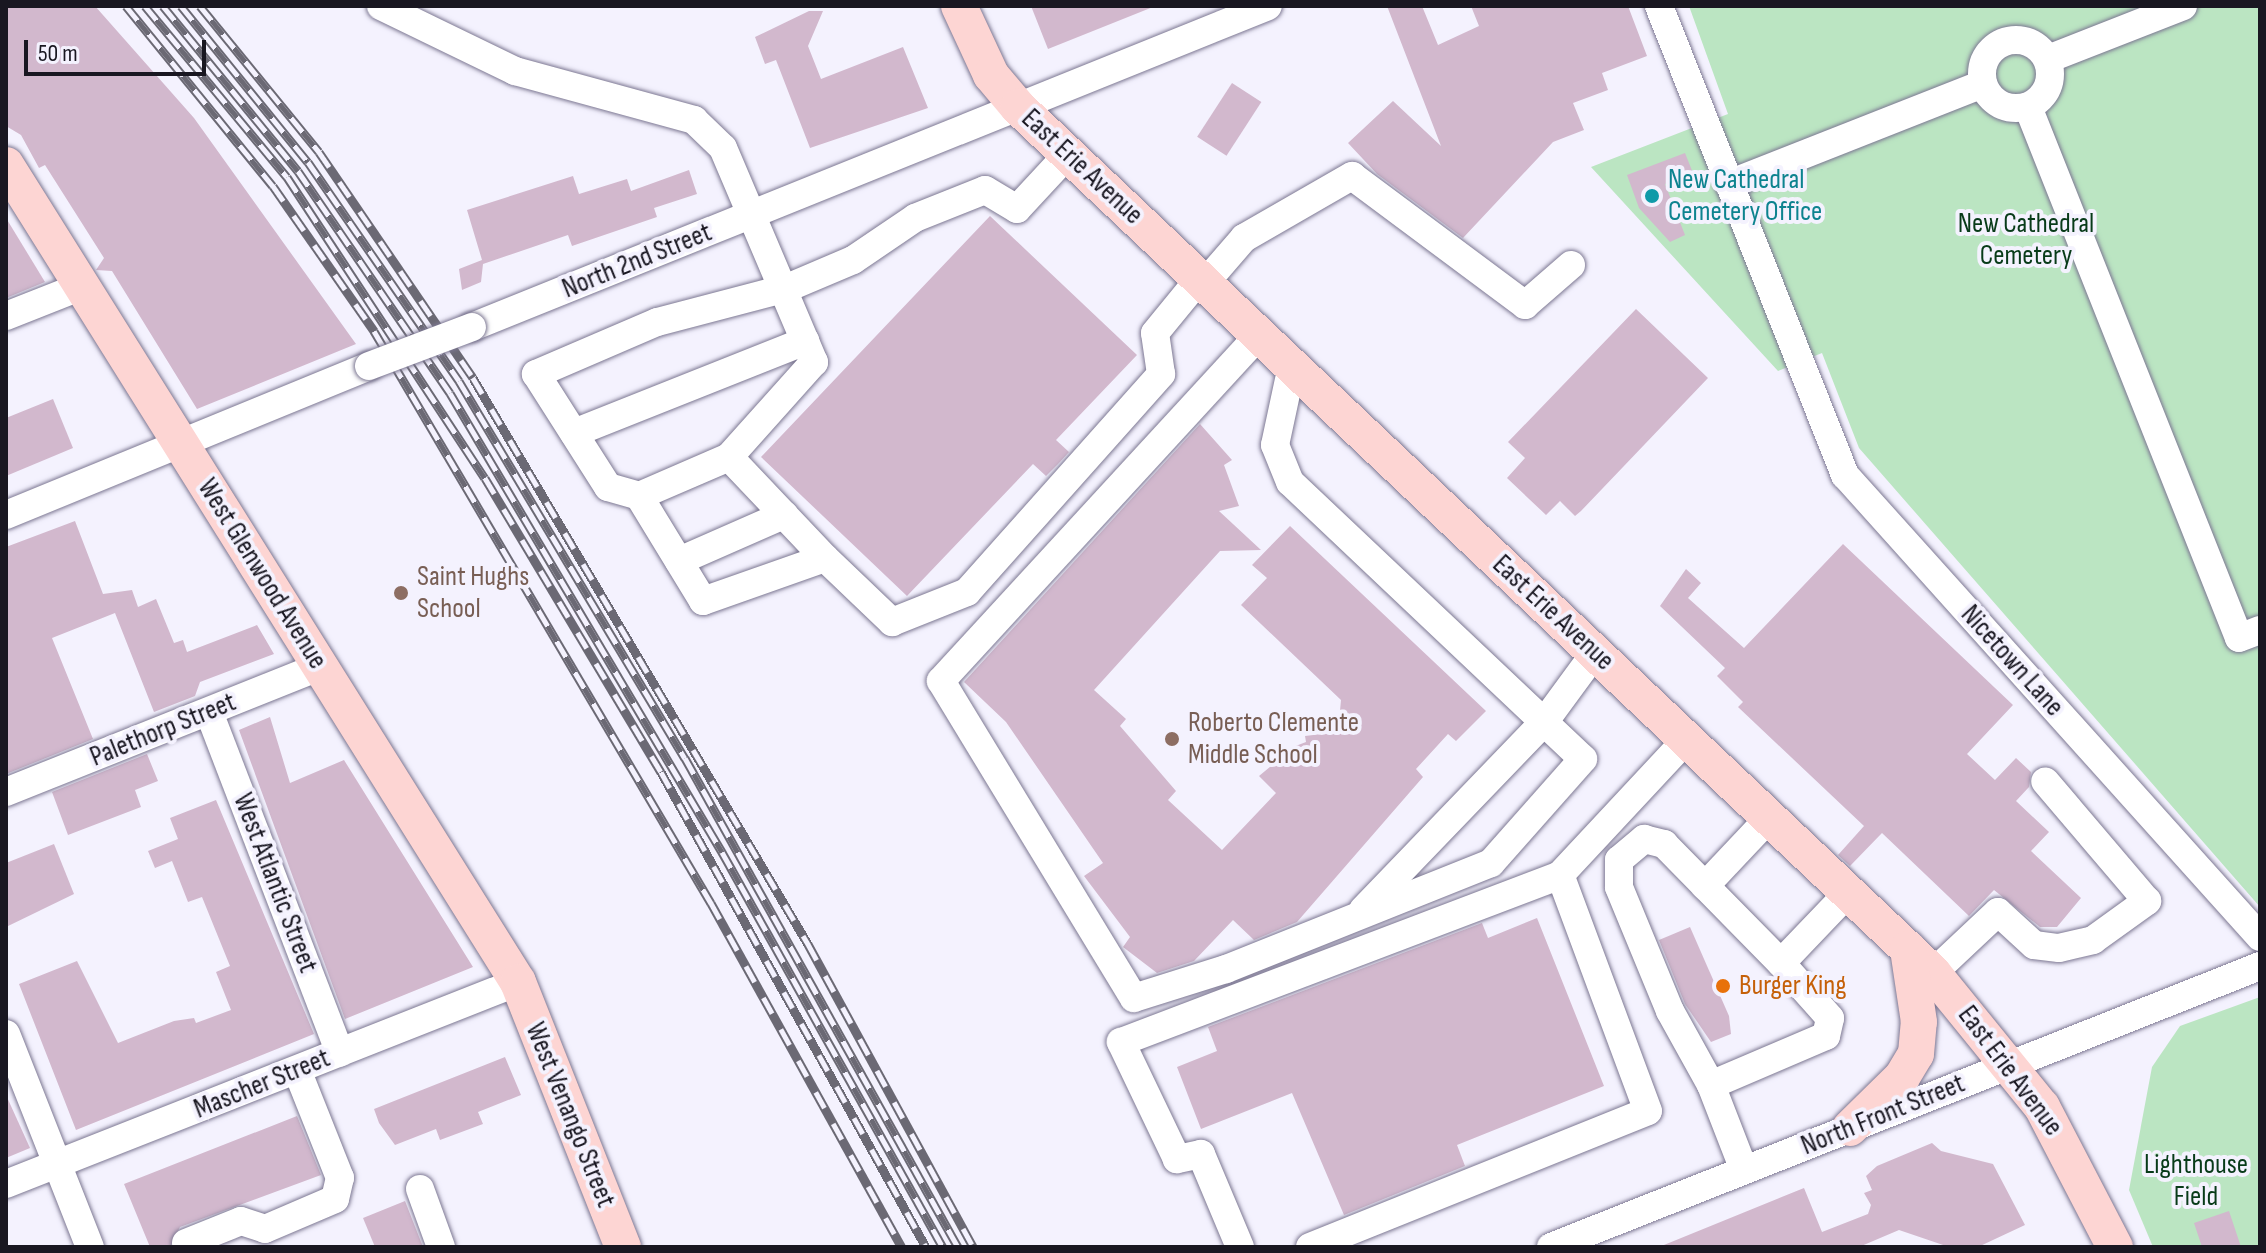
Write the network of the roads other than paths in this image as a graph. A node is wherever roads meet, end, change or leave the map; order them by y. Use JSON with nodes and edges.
{"nodes":[{"id":1,"x":381,"y":6,"type":"edge"},
{"id":2,"x":959,"y":6,"type":"edge"},
{"id":3,"x":1268,"y":6,"type":"edge"},
{"id":4,"x":1659,"y":6,"type":"edge"},
{"id":5,"x":2183,"y":6,"type":"edge"},
{"id":6,"x":2048,"y":59,"type":"junction"},
{"id":7,"x":1983,"y":84,"type":"junction"},
{"id":8,"x":1018,"y":107,"type":"junction"},
{"id":9,"x":2028,"y":107,"type":"junction"},
{"id":10,"x":1068,"y":154,"type":"junction"},
{"id":11,"x":10,"y":176,"type":"edge"},
{"id":12,"x":1729,"y":184,"type":"junction"},
{"id":13,"x":754,"y":213,"type":"junction"},
{"id":14,"x":1571,"y":265,"type":"dead end"},
{"id":15,"x":1202,"y":281,"type":"junction"},
{"id":16,"x":82,"y":286,"type":"junction"},
{"id":17,"x":787,"y":288,"type":"junction"},
{"id":18,"x":6,"y":316,"type":"edge"},
{"id":19,"x":1259,"y":335,"type":"junction"},
{"id":20,"x":805,"y":341,"type":"junction"},
{"id":21,"x":1292,"y":366,"type":"junction"},
{"id":22,"x":574,"y":433,"type":"junction"},
{"id":23,"x":181,"y":444,"type":"junction"},
{"id":24,"x":729,"y":457,"type":"junction"},
{"id":25,"x":639,"y":496,"type":"junction"},
{"id":26,"x":6,"y":515,"type":"edge"},
{"id":27,"x":784,"y":515,"type":"junction"},
{"id":28,"x":825,"y":558,"type":"junction"},
{"id":29,"x":679,"y":561,"type":"junction"},
{"id":30,"x":2260,"y":630,"type":"edge"},
{"id":31,"x":1595,"y":653,"type":"junction"},
{"id":32,"x":319,"y":667,"type":"junction"},
{"id":33,"x":209,"y":712,"type":"junction"},
{"id":34,"x":1545,"y":721,"type":"junction"},
{"id":35,"x":1687,"y":739,"type":"junction"},
{"id":36,"x":2045,"y":781,"type":"dead end"},
{"id":37,"x":6,"y":792,"type":"edge"},
{"id":38,"x":1769,"y":818,"type":"junction"},
{"id":39,"x":1560,"y":875,"type":"junction"},
{"id":40,"x":1705,"y":886,"type":"junction"},
{"id":41,"x":1848,"y":893,"type":"junction"},
{"id":42,"x":1357,"y":917,"type":"junction"},
{"id":43,"x":2260,"y":937,"type":"edge"},
{"id":44,"x":1921,"y":961,"type":"junction"},
{"id":45,"x":1781,"y":963,"type":"junction"},
{"id":46,"x":2260,"y":966,"type":"edge"},
{"id":47,"x":518,"y":982,"type":"junction"},
{"id":48,"x":6,"y":1034,"type":"edge"},
{"id":49,"x":340,"y":1053,"type":"junction"},
{"id":50,"x":2012,"y":1064,"type":"junction"},
{"id":51,"x":297,"y":1070,"type":"junction"},
{"id":52,"x":1711,"y":1085,"type":"junction"},
{"id":53,"x":1850,"y":1128,"type":"junction"},
{"id":54,"x":57,"y":1165,"type":"junction"},
{"id":55,"x":1744,"y":1170,"type":"junction"},
{"id":56,"x":6,"y":1184,"type":"edge"},
{"id":57,"x":420,"y":1189,"type":"dead end"},
{"id":58,"x":186,"y":1243,"type":"dead end"},
{"id":59,"x":90,"y":1247,"type":"edge"},
{"id":60,"x":441,"y":1247,"type":"edge"},
{"id":61,"x":623,"y":1247,"type":"edge"},
{"id":62,"x":1240,"y":1247,"type":"edge"},
{"id":63,"x":1310,"y":1247,"type":"edge"},
{"id":64,"x":1551,"y":1247,"type":"edge"},
{"id":65,"x":2115,"y":1247,"type":"edge"}],
"edges":[{"from":1,"to":13,"type":"street"},
{"from":2,"to":8,"type":"main road","name":"East Erie Avenue"},
{"from":3,"to":8,"type":"street","name":"North 2nd Street"},
{"from":4,"to":12,"type":"street","name":"Nicetown Lane"},
{"from":5,"to":6,"type":"street"},
{"from":6,"to":7,"type":"street"},
{"from":6,"to":9,"type":"street"},
{"from":7,"to":9,"type":"street"},
{"from":7,"to":12,"type":"street"},
{"from":8,"to":10,"type":"main road","name":"East Erie Avenue"},
{"from":8,"to":13,"type":"street","name":"North 2nd Street"},
{"from":9,"to":30,"type":"street"},
{"from":10,"to":15,"type":"main road","name":"East Erie Avenue"},
{"from":10,"to":17,"type":"street"},
{"from":11,"to":16,"type":"main road","name":"West Glenwood Avenue"},
{"from":12,"to":43,"type":"street","name":"Nicetown Lane"},
{"from":13,"to":17,"type":"street"},
{"from":13,"to":23,"type":"street","name":"North 2nd Street","bridge":true},
{"from":14,"to":15,"type":"street"},
{"from":15,"to":19,"type":"main road","name":"East Erie Avenue"},
{"from":15,"to":28,"type":"street"},
{"from":16,"to":18,"type":"street"},
{"from":16,"to":23,"type":"main road","name":"West Glenwood Avenue"},
{"from":17,"to":20,"type":"street"},
{"from":17,"to":22,"type":"street"},
{"from":19,"to":21,"type":"main road","name":"East Erie Avenue"},
{"from":19,"to":42,"type":"street"},
{"from":20,"to":22,"type":"street"},
{"from":20,"to":24,"type":"street"},
{"from":21,"to":31,"type":"main road","name":"East Erie Avenue"},
{"from":21,"to":34,"type":"street"},
{"from":22,"to":25,"type":"street"},
{"from":23,"to":26,"type":"street","name":"North 2nd Street"},
{"from":23,"to":32,"type":"main road","name":"West Glenwood Avenue"},
{"from":24,"to":25,"type":"street"},
{"from":24,"to":27,"type":"street"},
{"from":25,"to":29,"type":"street"},
{"from":27,"to":28,"type":"street"},
{"from":27,"to":29,"type":"street"},
{"from":28,"to":29,"type":"street"},
{"from":31,"to":34,"type":"street"},
{"from":31,"to":35,"type":"main road","name":"East Erie Avenue"},
{"from":32,"to":33,"type":"street","name":"Palethorp Street"},
{"from":32,"to":47,"type":"main road","name":"West Glenwood Avenue"},
{"from":33,"to":37,"type":"street","name":"Palethorp Street"},
{"from":33,"to":49,"type":"street","name":"West Atlantic Street"},
{"from":34,"to":42,"type":"street"},
{"from":34,"to":42,"type":"street"},
{"from":35,"to":38,"type":"main road","name":"East Erie Avenue"},
{"from":35,"to":39,"type":"street"},
{"from":36,"to":44,"type":"street"},
{"from":38,"to":40,"type":"street"},
{"from":38,"to":41,"type":"main road","name":"East Erie Avenue"},
{"from":39,"to":62,"type":"street"},
{"from":39,"to":63,"type":"street"},
{"from":40,"to":45,"type":"street"},
{"from":40,"to":52,"type":"street"},
{"from":41,"to":44,"type":"main road","name":"East Erie Avenue"},
{"from":41,"to":45,"type":"street"},
{"from":44,"to":50,"type":"main road","name":"East Erie Avenue"},
{"from":44,"to":53,"type":"main road"},
{"from":45,"to":52,"type":"street"},
{"from":46,"to":50,"type":"street","name":"North Front Street"},
{"from":47,"to":49,"type":"street","name":"Mascher Street"},
{"from":47,"to":61,"type":"main road","name":"West Venango Street"},
{"from":48,"to":54,"type":"street"},
{"from":49,"to":51,"type":"street","name":"Mascher Street"},
{"from":50,"to":53,"type":"street","name":"North Front Street"},
{"from":50,"to":65,"type":"main road","name":"East Erie Avenue"},
{"from":51,"to":54,"type":"street","name":"Mascher Street"},
{"from":51,"to":58,"type":"street"},
{"from":52,"to":55,"type":"street"},
{"from":53,"to":55,"type":"street","name":"North Front Street"},
{"from":54,"to":56,"type":"street","name":"Mascher Street"},
{"from":54,"to":59,"type":"street"},
{"from":55,"to":64,"type":"street","name":"North Front Street"},
{"from":57,"to":60,"type":"street"}]}
